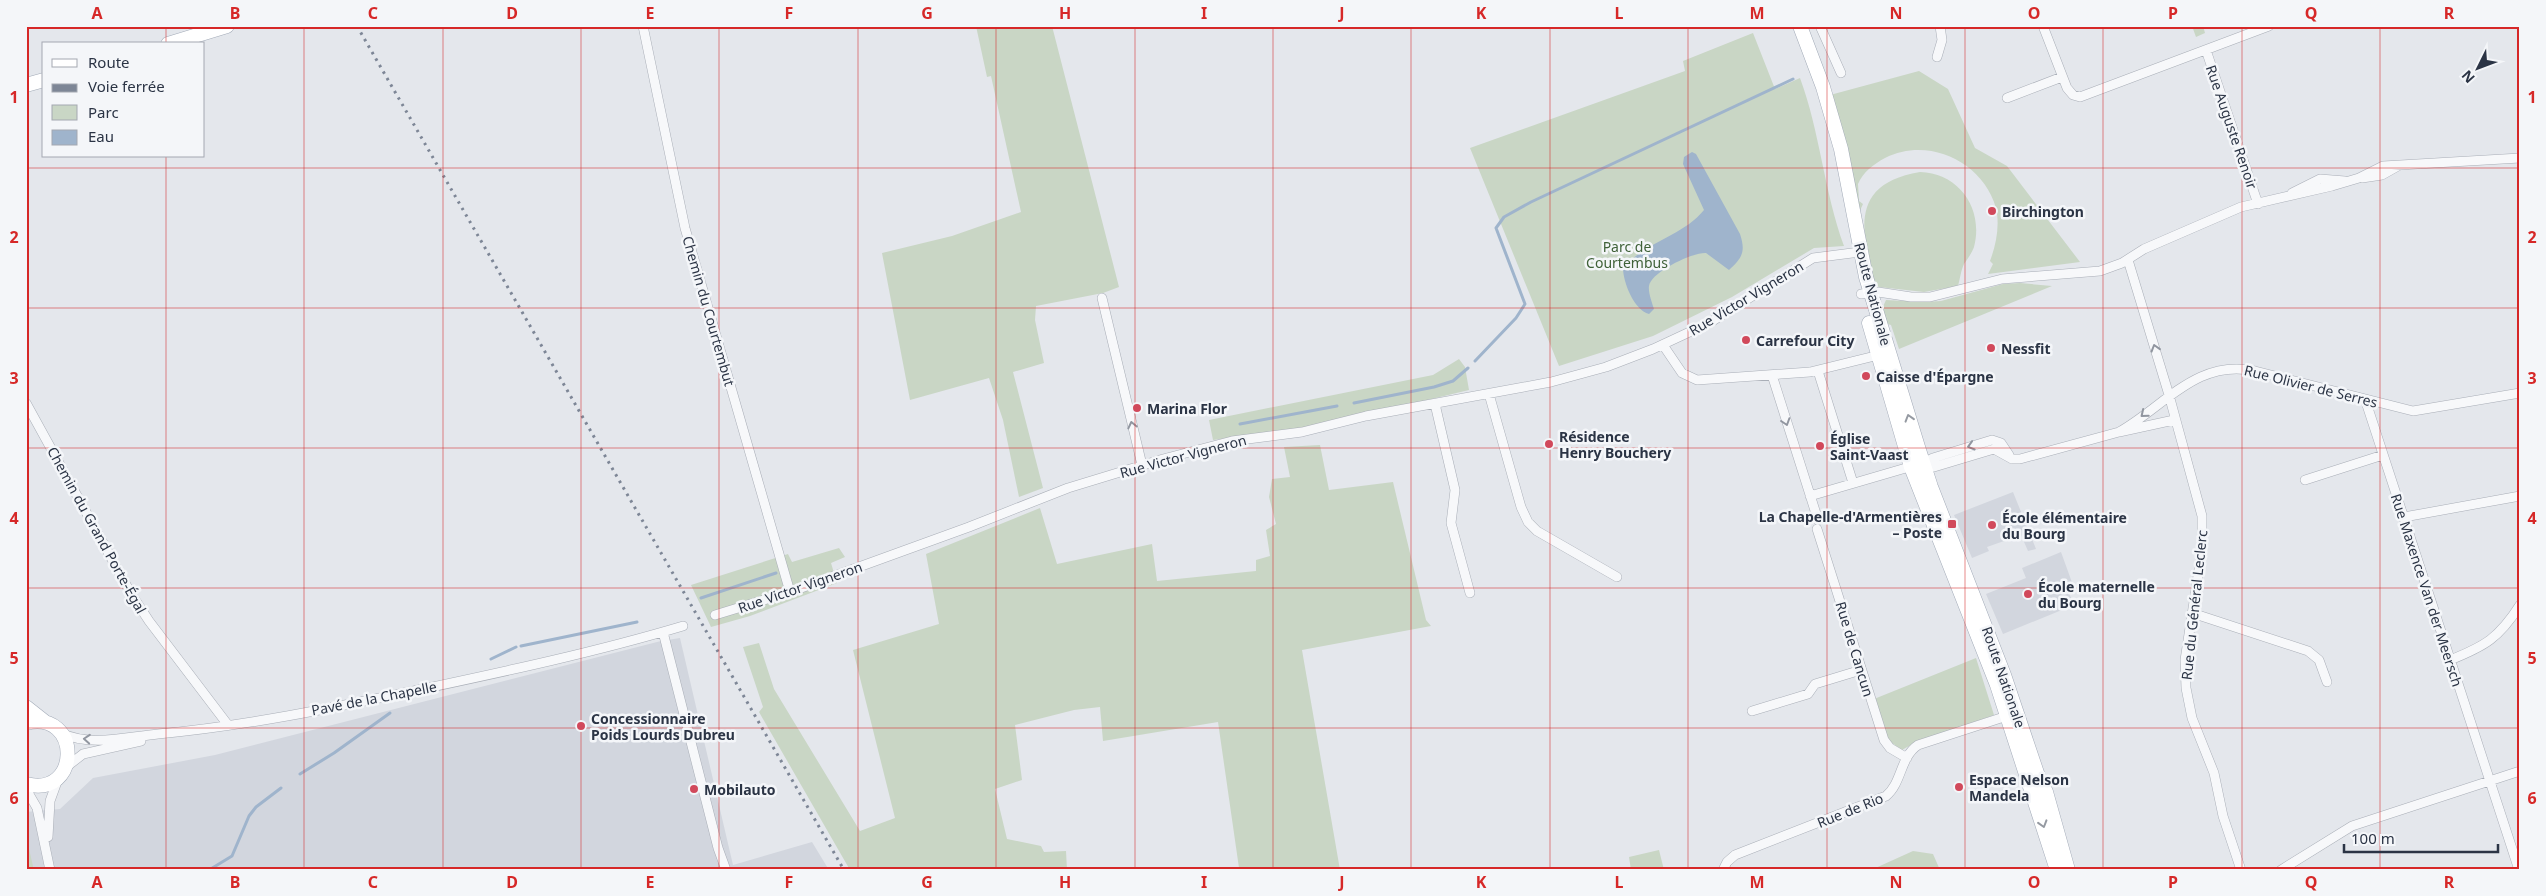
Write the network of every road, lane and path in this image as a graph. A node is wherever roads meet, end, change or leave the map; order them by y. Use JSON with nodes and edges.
{"nodes":[{"id":1,"x":228,"y":26,"type":"edge"},
{"id":2,"x":643,"y":26,"type":"edge"},
{"id":3,"x":1791,"y":26,"type":"edge"},
{"id":4,"x":1800,"y":26,"type":"edge"},
{"id":5,"x":1820,"y":26,"type":"edge"},
{"id":6,"x":1940,"y":26,"type":"edge"},
{"id":7,"x":2043,"y":26,"type":"edge"},
{"id":8,"x":2269,"y":26,"type":"edge"},
{"id":9,"x":175,"y":42,"type":"edge"},
{"id":10,"x":2206,"y":50,"type":"junction"},
{"id":11,"x":1937,"y":57,"type":"dead end"},
{"id":12,"x":1841,"y":73,"type":"dead end"},
{"id":13,"x":2062,"y":77,"type":"junction"},
{"id":14,"x":42,"y":81,"type":"edge"},
{"id":15,"x":26,"y":85,"type":"edge"},
{"id":16,"x":2006,"y":98,"type":"dead end"},
{"id":17,"x":2520,"y":158,"type":"edge"},
{"id":18,"x":2258,"y":204,"type":"junction"},
{"id":19,"x":1856,"y":253,"type":"junction"},
{"id":20,"x":2128,"y":260,"type":"junction"},
{"id":21,"x":1866,"y":294,"type":"junction"},
{"id":22,"x":1102,"y":298,"type":"dead end"},
{"id":23,"x":1663,"y":345,"type":"junction"},
{"id":24,"x":1884,"y":354,"type":"junction"},
{"id":25,"x":1818,"y":371,"type":"junction"},
{"id":26,"x":1772,"y":375,"type":"junction"},
{"id":27,"x":2520,"y":393,"type":"edge"},
{"id":28,"x":1489,"y":394,"type":"junction"},
{"id":29,"x":2169,"y":395,"type":"junction"},
{"id":30,"x":2365,"y":399,"type":"junction"},
{"id":31,"x":26,"y":403,"type":"edge"},
{"id":32,"x":1435,"y":404,"type":"junction"},
{"id":33,"x":2174,"y":420,"type":"junction"},
{"id":34,"x":2119,"y":432,"type":"junction"},
{"id":35,"x":2383,"y":455,"type":"junction"},
{"id":36,"x":1142,"y":465,"type":"junction"},
{"id":37,"x":1917,"y":465,"type":"junction"},
{"id":38,"x":2304,"y":480,"type":"dead end"},
{"id":39,"x":1853,"y":483,"type":"junction"},
{"id":40,"x":1810,"y":496,"type":"junction"},
{"id":41,"x":2520,"y":496,"type":"edge"},
{"id":42,"x":2404,"y":517,"type":"junction"},
{"id":43,"x":1616,"y":578,"type":"dead end"},
{"id":44,"x":790,"y":592,"type":"junction"},
{"id":45,"x":1470,"y":593,"type":"dead end"},
{"id":46,"x":2520,"y":605,"type":"edge"},
{"id":47,"x":2192,"y":612,"type":"junction"},
{"id":48,"x":715,"y":616,"type":"dead end"},
{"id":49,"x":683,"y":626,"type":"dead end"},
{"id":50,"x":663,"y":632,"type":"junction"},
{"id":51,"x":2450,"y":660,"type":"junction"},
{"id":52,"x":1861,"y":670,"type":"junction"},
{"id":53,"x":2327,"y":682,"type":"dead end"},
{"id":54,"x":26,"y":707,"type":"edge"},
{"id":55,"x":1752,"y":712,"type":"dead end"},
{"id":56,"x":2012,"y":714,"type":"junction"},
{"id":57,"x":26,"y":723,"type":"edge"},
{"id":58,"x":48,"y":724,"type":"junction"},
{"id":59,"x":228,"y":725,"type":"junction"},
{"id":60,"x":188,"y":731,"type":"junction"},
{"id":61,"x":61,"y":732,"type":"junction"},
{"id":62,"x":1907,"y":758,"type":"junction"},
{"id":63,"x":2520,"y":771,"type":"edge"},
{"id":64,"x":62,"y":772,"type":"junction"},
{"id":65,"x":2490,"y":781,"type":"junction"},
{"id":66,"x":26,"y":784,"type":"edge"},
{"id":67,"x":26,"y":789,"type":"edge"},
{"id":68,"x":48,"y":855,"type":"junction"},
{"id":69,"x":50,"y":870,"type":"edge"},
{"id":70,"x":726,"y":870,"type":"edge"},
{"id":71,"x":1723,"y":870,"type":"edge"},
{"id":72,"x":2057,"y":870,"type":"edge"},
{"id":73,"x":2068,"y":870,"type":"edge"},
{"id":74,"x":2242,"y":870,"type":"edge"},
{"id":75,"x":2281,"y":870,"type":"edge"},
{"id":76,"x":2519,"y":870,"type":"edge"}],
"edges":[{"from":1,"to":9,"type":"main road"},
{"from":2,"to":44,"type":"street","name":"Chemin du Courtembut"},
{"from":3,"to":19,"type":"main road","name":"Route Nationale"},
{"from":4,"to":19,"type":"main road","name":"Route Nationale"},
{"from":5,"to":12,"type":"street"},
{"from":6,"to":11,"type":"street"},
{"from":7,"to":13,"type":"street","name":"Rue Auguste Renoir"},
{"from":8,"to":10,"type":"street","name":"Rue Auguste Renoir"},
{"from":10,"to":13,"type":"street","name":"Rue Auguste Renoir"},
{"from":10,"to":18,"type":"street","name":"Rue Auguste Renoir"},
{"from":13,"to":16,"type":"street"},
{"from":14,"to":15,"type":"main road"},
{"from":17,"to":18,"type":"street"},
{"from":18,"to":20,"type":"street"},
{"from":19,"to":21,"type":"main road","name":"Route Nationale"},
{"from":19,"to":23,"type":"street","name":"Rue Victor Vigneron"},
{"from":20,"to":21,"type":"street"},
{"from":29,"to":20,"type":"street","name":"Rue du Général Leclerc","one_way":true},
{"from":21,"to":24,"type":"main road","name":"Route Nationale"},
{"from":36,"to":22,"type":"street","one_way":true},
{"from":23,"to":26,"type":"street"},
{"from":23,"to":28,"type":"street","name":"Rue Victor Vigneron"},
{"from":24,"to":25,"type":"street"},
{"from":24,"to":37,"type":"main road","name":"Route Nationale"},
{"from":25,"to":26,"type":"street"},
{"from":25,"to":39,"type":"street"},
{"from":26,"to":40,"type":"street","name":"Rue de Cancun","one_way":true},
{"from":27,"to":30,"type":"street","name":"Rue Olivier de Serres"},
{"from":28,"to":32,"type":"street","name":"Rue Victor Vigneron"},
{"from":28,"to":43,"type":"street"},
{"from":29,"to":30,"type":"street","name":"Rue Olivier de Serres"},
{"from":29,"to":33,"type":"street","name":"Rue du Général Leclerc"},
{"from":29,"to":34,"type":"street","name":"Rue Olivier de Serres","one_way":true},
{"from":30,"to":35,"type":"street","name":"Rue Maxence Van der Meersch"},
{"from":31,"to":59,"type":"street","name":"Chemin du Grand Porte-Égal"},
{"from":32,"to":36,"type":"street","name":"Rue Victor Vigneron"},
{"from":32,"to":45,"type":"street"},
{"from":33,"to":34,"type":"street","name":"Rue Olivier de Serres"},
{"from":33,"to":47,"type":"street","name":"Rue du Général Leclerc"},
{"from":34,"to":37,"type":"street","name":"Rue Olivier de Serres"},
{"from":35,"to":38,"type":"street"},
{"from":35,"to":42,"type":"street","name":"Rue Maxence Van der Meersch"},
{"from":36,"to":44,"type":"street","name":"Rue Victor Vigneron"},
{"from":37,"to":39,"type":"street"},
{"from":37,"to":56,"type":"main road","name":"Route Nationale"},
{"from":39,"to":40,"type":"street"},
{"from":40,"to":52,"type":"street","name":"Rue de Cancun"},
{"from":41,"to":42,"type":"street"},
{"from":42,"to":51,"type":"street","name":"Rue Maxence Van der Meersch"},
{"from":44,"to":48,"type":"street","name":"Rue Victor Vigneron"},
{"from":46,"to":51,"type":"street"},
{"from":47,"to":53,"type":"street"},
{"from":47,"to":74,"type":"street","name":"Rue du Général Leclerc"},
{"from":49,"to":50,"type":"street","name":"Pavé de la Chapelle"},
{"from":50,"to":59,"type":"street","name":"Pavé de la Chapelle"},
{"from":50,"to":70,"type":"street"},
{"from":51,"to":65,"type":"street","name":"Rue Maxence Van der Meersch"},
{"from":52,"to":55,"type":"street"},
{"from":52,"to":62,"type":"street","name":"Rue de Cancun"},
{"from":54,"to":58,"type":"main road"},
{"from":56,"to":62,"type":"street","name":"Rue de Rio"},
{"from":56,"to":72,"type":"main road","name":"Route Nationale","one_way":true},
{"from":56,"to":73,"type":"main road","name":"Route Nationale"},
{"from":57,"to":58,"type":"main road","name":"Pavé de la Chapelle"},
{"from":58,"to":61,"type":"main road","name":"Pavé de la Chapelle"},
{"from":59,"to":60,"type":"street","name":"Pavé de la Chapelle"},
{"from":60,"to":61,"type":"street","name":"Pavé de la Chapelle","one_way":true},
{"from":60,"to":64,"type":"street"},
{"from":61,"to":64,"type":"main road"},
{"from":62,"to":71,"type":"street","name":"Rue de Rio"},
{"from":63,"to":65,"type":"street"},
{"from":64,"to":66,"type":"main road"},
{"from":64,"to":68,"type":"street"},
{"from":65,"to":75,"type":"street"},
{"from":65,"to":76,"type":"street","name":"Rue Maxence Van der Meersch"},
{"from":67,"to":68,"type":"street"},
{"from":68,"to":69,"type":"street"}]}
